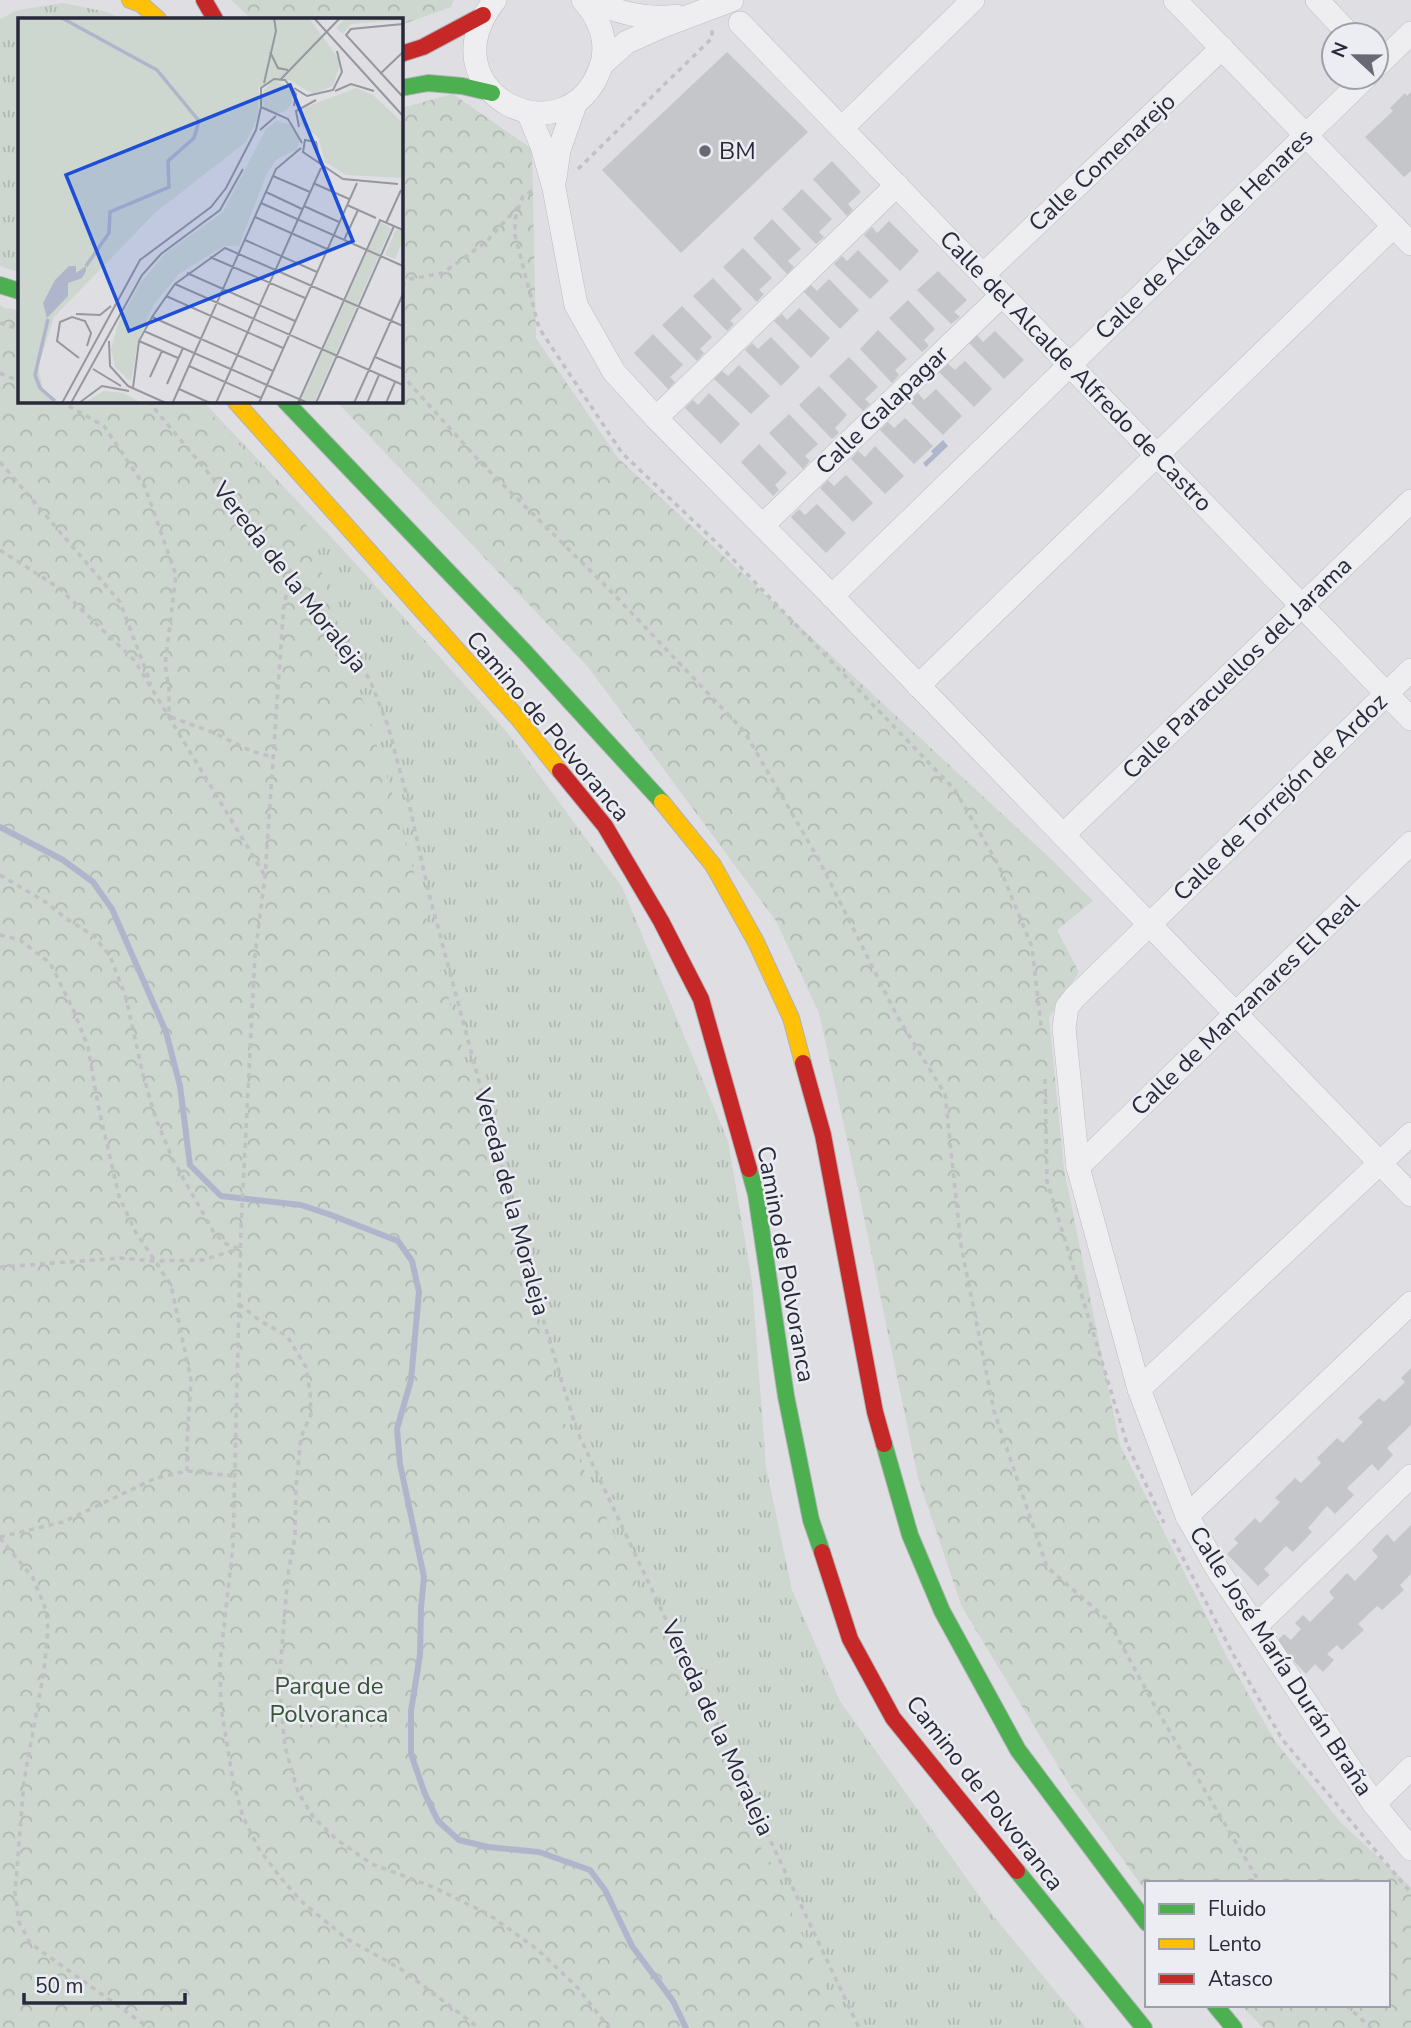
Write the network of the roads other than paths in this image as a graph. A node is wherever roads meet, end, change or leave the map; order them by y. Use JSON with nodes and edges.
{"nodes":[{"id":1,"x":130,"y":0,"type":"edge"},
{"id":2,"x":204,"y":0,"type":"edge"},
{"id":3,"x":584,"y":0,"type":"edge"},
{"id":4,"x":732,"y":0,"type":"edge"},
{"id":5,"x":973,"y":0,"type":"edge"},
{"id":6,"x":1175,"y":0,"type":"edge"},
{"id":7,"x":1317,"y":0,"type":"edge"},
{"id":8,"x":165,"y":3,"type":"dead end"},
{"id":9,"x":489,"y":8,"type":"edge"},
{"id":10,"x":706,"y":10,"type":"junction"},
{"id":11,"x":157,"y":18,"type":"edge"},
{"id":12,"x":172,"y":18,"type":"edge"},
{"id":13,"x":214,"y":18,"type":"edge"},
{"id":14,"x":1337,"y":21,"type":"edge"},
{"id":15,"x":740,"y":23,"type":"dead end"},
{"id":16,"x":1411,"y":33,"type":"edge"},
{"id":17,"x":1222,"y":48,"type":"junction"},
{"id":18,"x":1390,"y":53,"type":"edge"},
{"id":19,"x":402,"y":54,"type":"edge"},
{"id":20,"x":602,"y":64,"type":"junction"},
{"id":21,"x":402,"y":88,"type":"edge"},
{"id":22,"x":1351,"y":91,"type":"edge"},
{"id":23,"x":492,"y":93,"type":"junction"},
{"id":24,"x":576,"y":102,"type":"junction"},
{"id":25,"x":528,"y":112,"type":"junction"},
{"id":26,"x":842,"y":128,"type":"junction"},
{"id":27,"x":1306,"y":135,"type":"junction"},
{"id":28,"x":897,"y":185,"type":"junction"},
{"id":29,"x":554,"y":188,"type":"junction"},
{"id":30,"x":1394,"y":226,"type":"junction"},
{"id":31,"x":1411,"y":244,"type":"edge"},
{"id":32,"x":983,"y":275,"type":"junction"},
{"id":33,"x":0,"y":285,"type":"edge"},
{"id":34,"x":18,"y":291,"type":"edge"},
{"id":35,"x":1002,"y":295,"type":"junction"},
{"id":36,"x":1069,"y":364,"type":"junction"},
{"id":37,"x":236,"y":402,"type":"edge"},
{"id":38,"x":286,"y":402,"type":"edge"},
{"id":39,"x":656,"y":418,"type":"junction"},
{"id":40,"x":1157,"y":455,"type":"junction"},
{"id":41,"x":1411,"y":501,"type":"edge"},
{"id":42,"x":763,"y":525,"type":"junction"},
{"id":43,"x":832,"y":596,"type":"junction"},
{"id":44,"x":1302,"y":606,"type":"junction"},
{"id":45,"x":1411,"y":670,"type":"edge"},
{"id":46,"x":918,"y":685,"type":"junction"},
{"id":47,"x":1387,"y":694,"type":"junction"},
{"id":48,"x":1411,"y":719,"type":"edge"},
{"id":49,"x":1063,"y":835,"type":"junction"},
{"id":50,"x":1411,"y":843,"type":"edge"},
{"id":51,"x":1149,"y":925,"type":"junction"},
{"id":52,"x":1236,"y":1014,"type":"junction"},
{"id":53,"x":1411,"y":1134,"type":"edge"},
{"id":54,"x":1380,"y":1164,"type":"junction"},
{"id":55,"x":1078,"y":1167,"type":"junction"},
{"id":56,"x":1411,"y":1195,"type":"edge"},
{"id":57,"x":1411,"y":1303,"type":"edge"},
{"id":58,"x":1139,"y":1389,"type":"junction"},
{"id":59,"x":1411,"y":1476,"type":"edge"},
{"id":60,"x":1187,"y":1516,"type":"junction"},
{"id":61,"x":1256,"y":1626,"type":"junction"},
{"id":62,"x":893,"y":1718,"type":"junction"},
{"id":63,"x":1411,"y":1768,"type":"edge"},
{"id":64,"x":918,"y":1776,"type":"dead end"},
{"id":65,"x":1374,"y":1804,"type":"junction"},
{"id":66,"x":1411,"y":1849,"type":"edge"},
{"id":67,"x":1145,"y":1920,"type":"edge"},
{"id":68,"x":1217,"y":2007,"type":"edge"},
{"id":69,"x":1144,"y":2028,"type":"edge"},
{"id":70,"x":1234,"y":2028,"type":"edge"}],
"edges":[{"from":1,"to":11,"type":"highway"},
{"from":2,"to":13,"type":"highway"},
{"from":3,"to":10,"type":"street"},
{"from":3,"to":20,"type":"street"},
{"from":4,"to":10,"type":"street"},
{"from":5,"to":26,"type":"street"},
{"from":6,"to":17,"type":"street"},
{"from":7,"to":14,"type":"street"},
{"from":8,"to":12,"type":"highway"},
{"from":9,"to":19,"type":"highway"},
{"from":9,"to":23,"type":"street"},
{"from":10,"to":20,"type":"street"},
{"from":15,"to":26,"type":"street","name":"Calle del Alcalde Alfredo de Castro"},
{"from":16,"to":18,"type":"street","name":"Calle de Alcalá de Henares"},
{"from":17,"to":27,"type":"street"},
{"from":17,"to":32,"type":"street","name":"Calle Comenarejo"},
{"from":20,"to":24,"type":"street"},
{"from":21,"to":23,"type":"highway"},
{"from":22,"to":27,"type":"street","name":"Calle de Alcalá de Henares"},
{"from":23,"to":25,"type":"street"},
{"from":24,"to":25,"type":"street"},
{"from":24,"to":29,"type":"street"},
{"from":25,"to":29,"type":"street"},
{"from":26,"to":28,"type":"street","name":"Calle del Alcalde Alfredo de Castro"},
{"from":27,"to":30,"type":"street"},
{"from":27,"to":36,"type":"street","name":"Calle de Alcalá de Henares"},
{"from":28,"to":32,"type":"street","name":"Calle del Alcalde Alfredo de Castro"},
{"from":28,"to":39,"type":"street"},
{"from":29,"to":39,"type":"street"},
{"from":30,"to":31,"type":"street"},
{"from":30,"to":40,"type":"street"},
{"from":32,"to":35,"type":"street","name":"Calle del Alcalde Alfredo de Castro"},
{"from":33,"to":34,"type":"highway"},
{"from":35,"to":36,"type":"street","name":"Calle del Alcalde Alfredo de Castro"},
{"from":35,"to":42,"type":"street","name":"Calle Galapagar"},
{"from":36,"to":40,"type":"street","name":"Calle del Alcalde Alfredo de Castro"},
{"from":36,"to":43,"type":"street","name":"Calle de Alcalá de Henares"},
{"from":37,"to":62,"type":"highway","name":"Camino de Polvoranca"},
{"from":38,"to":67,"type":"highway","name":"Camino de Polvoranca"},
{"from":39,"to":42,"type":"street"},
{"from":40,"to":44,"type":"street","name":"Calle del Alcalde Alfredo de Castro"},
{"from":40,"to":46,"type":"street"},
{"from":41,"to":44,"type":"street","name":"Calle Paracuellos del Jarama"},
{"from":42,"to":43,"type":"street"},
{"from":43,"to":46,"type":"street"},
{"from":44,"to":47,"type":"street","name":"Calle del Alcalde Alfredo de Castro"},
{"from":44,"to":49,"type":"street","name":"Calle Paracuellos del Jarama"},
{"from":45,"to":47,"type":"street","name":"Calle de Torrejón de Ardoz"},
{"from":46,"to":49,"type":"street"},
{"from":47,"to":48,"type":"street","name":"Calle del Alcalde Alfredo de Castro"},
{"from":47,"to":51,"type":"street","name":"Calle de Torrejón de Ardoz"},
{"from":49,"to":51,"type":"street"},
{"from":50,"to":52,"type":"street","name":"Calle de Manzanares El Real"},
{"from":51,"to":52,"type":"street"},
{"from":51,"to":55,"type":"street","name":"Calle José María Durán Braña"},
{"from":52,"to":54,"type":"street"},
{"from":52,"to":55,"type":"street","name":"Calle de Manzanares El Real"},
{"from":53,"to":54,"type":"street"},
{"from":54,"to":56,"type":"street"},
{"from":54,"to":58,"type":"street"},
{"from":55,"to":58,"type":"street","name":"Calle José María Durán Braña"},
{"from":57,"to":60,"type":"street"},
{"from":58,"to":60,"type":"street","name":"Calle José María Durán Braña"},
{"from":59,"to":61,"type":"street"},
{"from":60,"to":61,"type":"street","name":"Calle José María Durán Braña"},
{"from":61,"to":65,"type":"street","name":"Calle José María Durán Braña"},
{"from":62,"to":64,"type":"highway"},
{"from":62,"to":69,"type":"highway","name":"Camino de Polvoranca"},
{"from":63,"to":65,"type":"street"},
{"from":65,"to":66,"type":"street","name":"Calle José María Durán Braña"},
{"from":68,"to":70,"type":"highway"}]}
